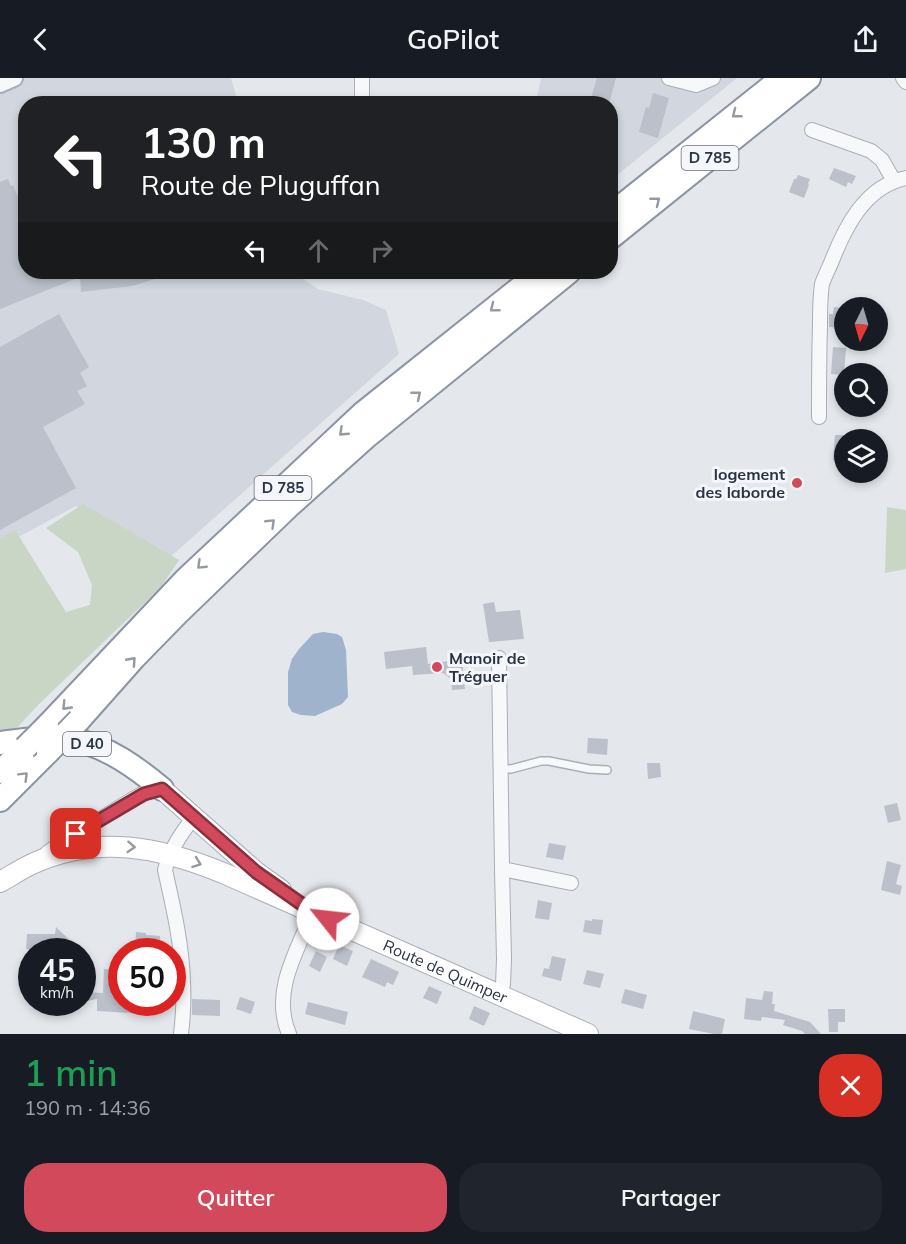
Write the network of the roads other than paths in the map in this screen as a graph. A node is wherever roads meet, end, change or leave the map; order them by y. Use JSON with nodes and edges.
{"nodes":[{"id":1,"x":14,"y":78,"type":"edge"},
{"id":2,"x":362,"y":78,"type":"edge"},
{"id":3,"x":669,"y":78,"type":"edge"},
{"id":4,"x":713,"y":78,"type":"edge"},
{"id":5,"x":782,"y":78,"type":"edge"},
{"id":6,"x":809,"y":78,"type":"edge"},
{"id":7,"x":903,"y":78,"type":"edge"},
{"id":8,"x":906,"y":82,"type":"edge"},
{"id":9,"x":0,"y":84,"type":"edge"},
{"id":10,"x":362,"y":96,"type":"edge"},
{"id":11,"x":812,"y":130,"type":"dead end"},
{"id":12,"x":900,"y":179,"type":"edge"},
{"id":13,"x":618,"y":209,"type":"edge"},
{"id":14,"x":618,"y":232,"type":"edge"},
{"id":15,"x":531,"y":279,"type":"edge"},
{"id":16,"x":560,"y":279,"type":"edge"},
{"id":17,"x":819,"y":417,"type":"dead end"},
{"id":18,"x":499,"y":658,"type":"dead end"},
{"id":19,"x":0,"y":743,"type":"edge"},
{"id":20,"x":501,"y":769,"type":"junction"},
{"id":21,"x":607,"y":770,"type":"dead end"},
{"id":22,"x":0,"y":772,"type":"edge"},
{"id":23,"x":162,"y":789,"type":"junction"},
{"id":24,"x":0,"y":800,"type":"edge"},
{"id":25,"x":194,"y":818,"type":"junction"},
{"id":26,"x":171,"y":855,"type":"junction"},
{"id":27,"x":33,"y":864,"type":"junction"},
{"id":28,"x":502,"y":869,"type":"junction"},
{"id":29,"x":0,"y":882,"type":"edge"},
{"id":30,"x":571,"y":883,"type":"dead end"},
{"id":31,"x":313,"y":912,"type":"junction"},
{"id":32,"x":500,"y":996,"type":"junction"},
{"id":33,"x":182,"y":1034,"type":"edge"},
{"id":34,"x":289,"y":1034,"type":"edge"},
{"id":35,"x":588,"y":1034,"type":"edge"}],
"edges":[{"from":1,"to":9,"type":"street"},
{"from":2,"to":10,"type":"street"},
{"from":3,"to":4,"type":"street"},
{"from":5,"to":13,"type":"highway","number":"D 785","one_way":true},
{"from":14,"to":6,"type":"highway","number":"D 785","one_way":true},
{"from":7,"to":8,"type":"street"},
{"from":11,"to":12,"type":"street"},
{"from":12,"to":17,"type":"street"},
{"from":15,"to":22,"type":"highway","number":"D 785","one_way":true,"bridge":true},
{"from":24,"to":16,"type":"highway","number":"D 785","one_way":true,"bridge":true},
{"from":18,"to":20,"type":"street"},
{"from":19,"to":23,"type":"highway","number":"D 40"},
{"from":20,"to":21,"type":"lane"},
{"from":20,"to":28,"type":"street"},
{"from":23,"to":25,"type":"main road","number":"D 40"},
{"from":23,"to":27,"type":"street","number":"D 40"},
{"from":25,"to":26,"type":"street"},
{"from":25,"to":31,"type":"main road","number":"D 40"},
{"from":27,"to":26,"type":"main road","number":"D 40","one_way":true},
{"from":26,"to":31,"type":"main road","name":"Route de Quimper","number":"D 40","one_way":true},
{"from":26,"to":33,"type":"street"},
{"from":27,"to":29,"type":"main road","number":"D 40"},
{"from":28,"to":30,"type":"street"},
{"from":28,"to":32,"type":"street"},
{"from":31,"to":32,"type":"main road","name":"Route de Quimper","number":"D 40"},
{"from":31,"to":34,"type":"street"},
{"from":32,"to":35,"type":"main road","name":"Route de Quimper","number":"D 40"}]}
